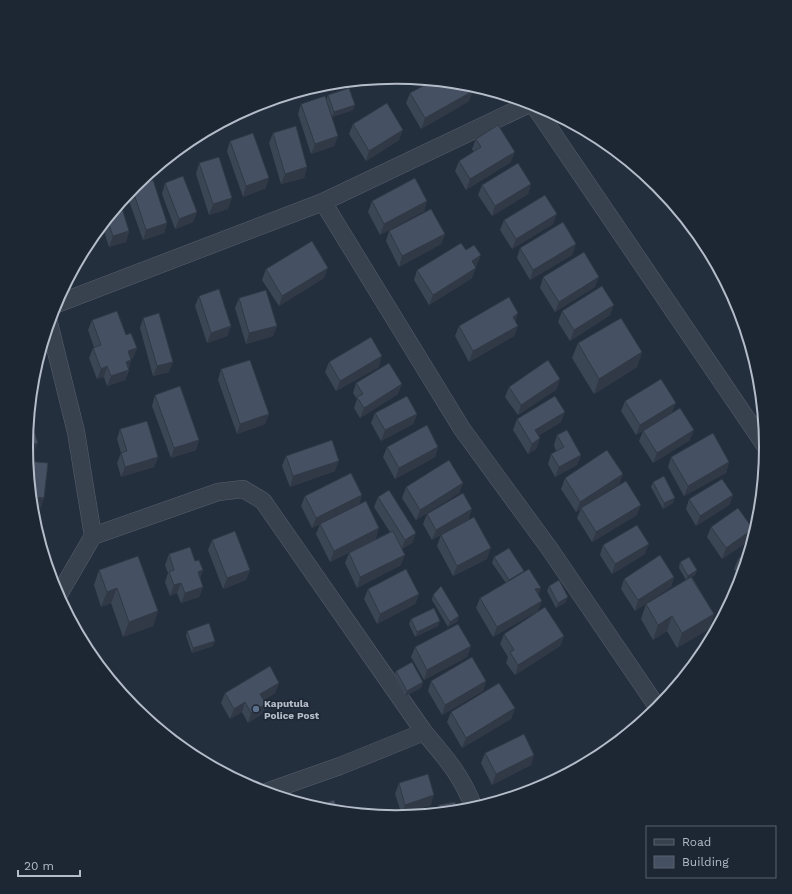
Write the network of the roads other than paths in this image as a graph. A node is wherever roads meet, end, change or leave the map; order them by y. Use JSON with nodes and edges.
{"nodes":[{"id":1,"x":524,"y":108,"type":"edge"},
{"id":2,"x":538,"y":113,"type":"edge"},
{"id":3,"x":323,"y":202,"type":"junction"},
{"id":4,"x":64,"y":301,"type":"edge"},
{"id":5,"x":51,"y":332,"type":"edge"},
{"id":6,"x":759,"y":436,"type":"edge"},
{"id":7,"x":93,"y":536,"type":"junction"},
{"id":8,"x":62,"y":589,"type":"edge"},
{"id":9,"x":654,"y":703,"type":"edge"},
{"id":10,"x":424,"y":732,"type":"junction"},
{"id":11,"x":274,"y":789,"type":"edge"},
{"id":12,"x":472,"y":802,"type":"edge"}],
"edges":[{"from":1,"to":3,"type":"street"},
{"from":2,"to":6,"type":"street"},
{"from":3,"to":4,"type":"street"},
{"from":3,"to":9,"type":"street"},
{"from":5,"to":7,"type":"street"},
{"from":7,"to":8,"type":"street"},
{"from":7,"to":10,"type":"street"},
{"from":10,"to":11,"type":"street"},
{"from":10,"to":12,"type":"street"}]}
